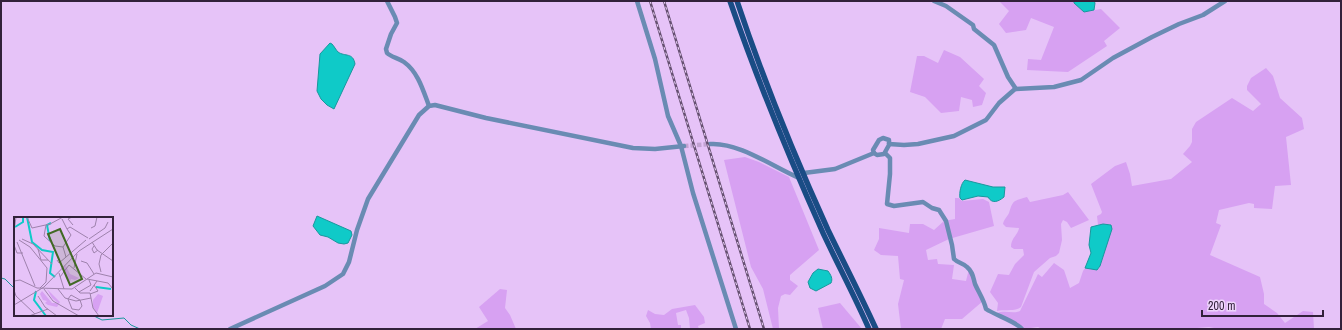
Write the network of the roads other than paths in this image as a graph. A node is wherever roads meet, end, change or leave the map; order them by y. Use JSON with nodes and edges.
{"nodes":[{"id":1,"x":387,"y":1,"type":"edge"},
{"id":2,"x":637,"y":1,"type":"edge"},
{"id":3,"x":730,"y":1,"type":"edge"},
{"id":4,"x":737,"y":1,"type":"edge"},
{"id":5,"x":934,"y":1,"type":"edge"},
{"id":6,"x":1225,"y":1,"type":"edge"},
{"id":7,"x":1016,"y":89,"type":"junction"},
{"id":8,"x":429,"y":106,"type":"junction"},
{"id":9,"x":710,"y":144,"type":"tunnel mouth"},
{"id":10,"x":890,"y":144,"type":"junction"},
{"id":11,"x":682,"y":146,"type":"junction"},
{"id":12,"x":874,"y":153,"type":"junction"},
{"id":13,"x":885,"y":153,"type":"junction"},
{"id":14,"x":804,"y":173,"type":"junction"},
{"id":15,"x":800,"y":178,"type":"junction"},
{"id":16,"x":230,"y":329,"type":"edge"},
{"id":17,"x":736,"y":329,"type":"edge"},
{"id":18,"x":869,"y":329,"type":"edge"},
{"id":19,"x":876,"y":329,"type":"edge"},
{"id":20,"x":1022,"y":329,"type":"edge"}],
"edges":[{"from":1,"to":8,"type":"street"},
{"from":2,"to":11,"type":"street"},
{"from":3,"to":15,"type":"main road"},
{"from":4,"to":14,"type":"main road"},
{"from":5,"to":7,"type":"street"},
{"from":6,"to":7,"type":"street"},
{"from":7,"to":10,"type":"street"},
{"from":8,"to":11,"type":"street"},
{"from":8,"to":16,"type":"street"},
{"from":9,"to":15,"type":"street"},
{"from":10,"to":12,"type":"street"},
{"from":10,"to":13,"type":"street"},
{"from":11,"to":17,"type":"street"},
{"from":12,"to":13,"type":"street"},
{"from":12,"to":14,"type":"street"},
{"from":13,"to":20,"type":"street"},
{"from":14,"to":19,"type":"main road"},
{"from":15,"to":18,"type":"main road"}]}
